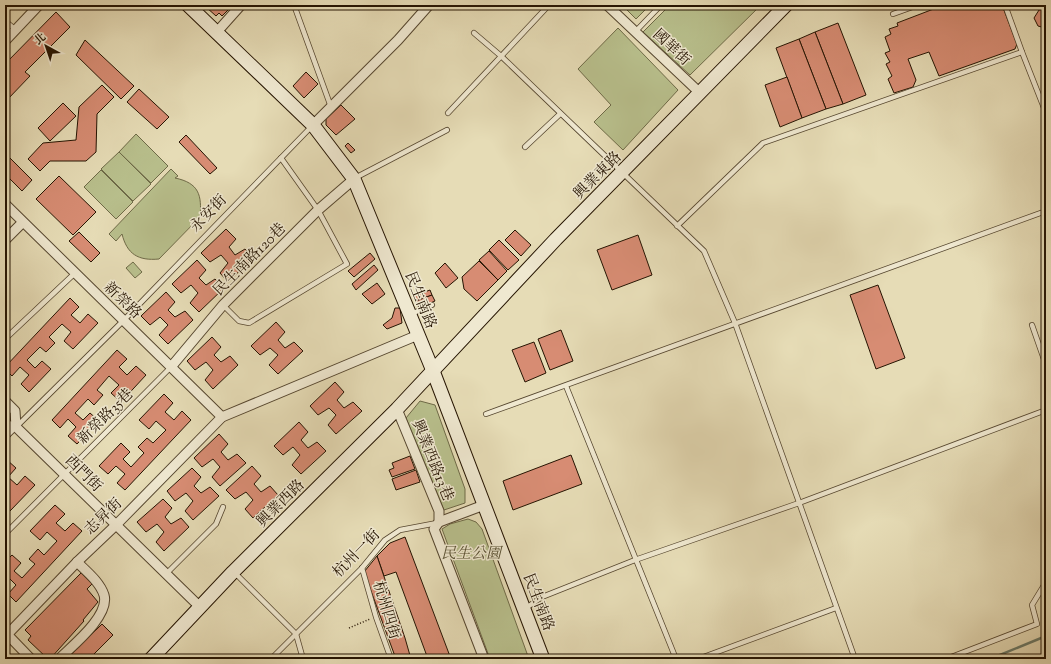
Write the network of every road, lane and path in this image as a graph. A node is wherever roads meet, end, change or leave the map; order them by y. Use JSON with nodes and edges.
{"nodes":[{"id":1,"x":40,"y":5,"type":"edge"},
{"id":2,"x":188,"y":5,"type":"edge"},
{"id":3,"x":241,"y":5,"type":"edge"},
{"id":4,"x":294,"y":5,"type":"edge"},
{"id":5,"x":429,"y":5,"type":"edge"},
{"id":6,"x":549,"y":5,"type":"edge"},
{"id":7,"x":607,"y":5,"type":"edge"},
{"id":8,"x":661,"y":5,"type":"edge"},
{"id":9,"x":786,"y":5,"type":"edge"},
{"id":10,"x":918,"y":5,"type":"edge"},
{"id":11,"x":1005,"y":5,"type":"edge"},
{"id":12,"x":893,"y":14,"type":"dead end"},
{"id":13,"x":5,"y":21,"type":"edge"},
{"id":14,"x":16,"y":30,"type":"junction"},
{"id":15,"x":635,"y":32,"type":"junction"},
{"id":16,"x":216,"y":33,"type":"junction"},
{"id":17,"x":474,"y":33,"type":"dead end"},
{"id":18,"x":5,"y":41,"type":"edge"},
{"id":19,"x":1022,"y":52,"type":"junction"},
{"id":20,"x":501,"y":56,"type":"junction"},
{"id":21,"x":700,"y":93,"type":"junction"},
{"id":22,"x":332,"y":107,"type":"junction"},
{"id":23,"x":1046,"y":112,"type":"edge"},
{"id":24,"x":448,"y":113,"type":"dead end"},
{"id":25,"x":560,"y":114,"type":"junction"},
{"id":26,"x":313,"y":125,"type":"junction"},
{"id":27,"x":447,"y":130,"type":"dead end"},
{"id":28,"x":525,"y":147,"type":"dead end"},
{"id":29,"x":281,"y":158,"type":"junction"},
{"id":30,"x":621,"y":173,"type":"junction"},
{"id":31,"x":354,"y":179,"type":"junction"},
{"id":32,"x":5,"y":204,"type":"edge"},
{"id":33,"x":318,"y":210,"type":"junction"},
{"id":34,"x":1046,"y":211,"type":"edge"},
{"id":35,"x":22,"y":223,"type":"junction"},
{"id":36,"x":677,"y":226,"type":"junction"},
{"id":37,"x":5,"y":240,"type":"edge"},
{"id":38,"x":75,"y":273,"type":"junction"},
{"id":39,"x":223,"y":305,"type":"junction"},
{"id":40,"x":432,"y":306,"type":"dead end"},
{"id":41,"x":410,"y":315,"type":"junction"},
{"id":42,"x":124,"y":320,"type":"junction"},
{"id":43,"x":735,"y":323,"type":"junction"},
{"id":44,"x":1032,"y":325,"type":"dead end"},
{"id":45,"x":418,"y":335,"type":"junction"},
{"id":46,"x":5,"y":339,"type":"edge"},
{"id":47,"x":1046,"y":365,"type":"edge"},
{"id":48,"x":171,"y":367,"type":"junction"},
{"id":49,"x":433,"y":371,"type":"junction"},
{"id":50,"x":566,"y":386,"type":"junction"},
{"id":51,"x":5,"y":401,"type":"edge"},
{"id":52,"x":397,"y":409,"type":"junction"},
{"id":53,"x":1046,"y":410,"type":"edge"},
{"id":54,"x":486,"y":414,"type":"dead end"},
{"id":55,"x":222,"y":416,"type":"junction"},
{"id":56,"x":5,"y":425,"type":"edge"},
{"id":57,"x":16,"y":427,"type":"junction"},
{"id":58,"x":5,"y":438,"type":"edge"},
{"id":59,"x":64,"y":473,"type":"junction"},
{"id":60,"x":799,"y":503,"type":"junction"},
{"id":61,"x":484,"y":505,"type":"junction"},
{"id":62,"x":223,"y":507,"type":"dead end"},
{"id":63,"x":439,"y":522,"type":"junction"},
{"id":64,"x":116,"y":525,"type":"junction"},
{"id":65,"x":5,"y":534,"type":"edge"},
{"id":66,"x":635,"y":560,"type":"junction"},
{"id":67,"x":76,"y":562,"type":"junction"},
{"id":68,"x":362,"y":568,"type":"junction"},
{"id":69,"x":233,"y":572,"type":"junction"},
{"id":70,"x":166,"y":574,"type":"junction"},
{"id":71,"x":1046,"y":582,"type":"edge"},
{"id":72,"x":200,"y":607,"type":"junction"},
{"id":73,"x":836,"y":608,"type":"junction"},
{"id":74,"x":524,"y":609,"type":"junction"},
{"id":75,"x":376,"y":617,"type":"junction"},
{"id":76,"x":349,"y":628,"type":"dead end"},
{"id":77,"x":6,"y":634,"type":"edge"},
{"id":78,"x":296,"y":634,"type":"junction"},
{"id":79,"x":5,"y":652,"type":"edge"},
{"id":80,"x":12,"y":659,"type":"edge"},
{"id":81,"x":31,"y":659,"type":"edge"},
{"id":82,"x":59,"y":659,"type":"edge"},
{"id":83,"x":151,"y":659,"type":"edge"},
{"id":84,"x":271,"y":659,"type":"edge"},
{"id":85,"x":303,"y":659,"type":"edge"},
{"id":86,"x":391,"y":659,"type":"edge"},
{"id":87,"x":484,"y":659,"type":"edge"},
{"id":88,"x":543,"y":659,"type":"edge"},
{"id":89,"x":676,"y":659,"type":"edge"},
{"id":90,"x":698,"y":659,"type":"edge"},
{"id":91,"x":855,"y":659,"type":"edge"},
{"id":92,"x":946,"y":659,"type":"edge"}],
"edges":[{"from":1,"to":14,"type":"street"},
{"from":2,"to":16,"type":"street","name":"民生南路"},
{"from":3,"to":16,"type":"street"},
{"from":4,"to":22,"type":"lane"},
{"from":5,"to":22,"type":"street","name":"永安街"},
{"from":6,"to":20,"type":"lane"},
{"from":7,"to":15,"type":"street","name":"國華街"},
{"from":8,"to":15,"type":"lane"},
{"from":9,"to":21,"type":"street","name":"興業東路"},
{"from":10,"to":12,"type":"lane"},
{"from":11,"to":19,"type":"lane"},
{"from":13,"to":14,"type":"lane"},
{"from":14,"to":18,"type":"street"},
{"from":15,"to":21,"type":"street","name":"國華街"},
{"from":16,"to":26,"type":"street","name":"民生南路"},
{"from":17,"to":20,"type":"lane"},
{"from":19,"to":23,"type":"lane"},
{"from":19,"to":36,"type":"lane"},
{"from":20,"to":24,"type":"lane"},
{"from":20,"to":25,"type":"lane"},
{"from":21,"to":30,"type":"street","name":"興業東路"},
{"from":22,"to":26,"type":"street","name":"永安街"},
{"from":25,"to":28,"type":"lane"},
{"from":25,"to":30,"type":"lane"},
{"from":26,"to":29,"type":"lane","name":"永安街"},
{"from":26,"to":31,"type":"street","name":"民生南路"},
{"from":27,"to":31,"type":"lane"},
{"from":29,"to":33,"type":"lane"},
{"from":29,"to":42,"type":"lane","name":"永安街"},
{"from":30,"to":36,"type":"lane"},
{"from":30,"to":49,"type":"street","name":"興業東路"},
{"from":31,"to":33,"type":"street","name":"民生南路120巷"},
{"from":31,"to":41,"type":"street","name":"民生南路"},
{"from":32,"to":35,"type":"street","name":"新榮路"},
{"from":33,"to":39,"type":"street","name":"民生南路120巷"},
{"from":33,"to":39,"type":"lane"},
{"from":34,"to":43,"type":"lane"},
{"from":35,"to":37,"type":"street"},
{"from":35,"to":38,"type":"street","name":"新榮路"},
{"from":36,"to":43,"type":"lane"},
{"from":38,"to":42,"type":"street","name":"新榮路"},
{"from":38,"to":46,"type":"lane"},
{"from":39,"to":48,"type":"street","name":"民生南路120巷"},
{"from":40,"to":41,"type":"lane"},
{"from":41,"to":45,"type":"street","name":"民生南路"},
{"from":42,"to":48,"type":"street","name":"新榮路"},
{"from":42,"to":57,"type":"lane","name":"永安街"},
{"from":43,"to":50,"type":"lane"},
{"from":43,"to":60,"type":"lane"},
{"from":44,"to":47,"type":"lane"},
{"from":45,"to":49,"type":"street","name":"民生南路"},
{"from":45,"to":55,"type":"street"},
{"from":48,"to":55,"type":"street","name":"新榮路"},
{"from":48,"to":59,"type":"lane","name":"新榮路35巷"},
{"from":49,"to":52,"type":"street","name":"興業西路"},
{"from":49,"to":61,"type":"street","name":"民生南路"},
{"from":50,"to":54,"type":"lane"},
{"from":50,"to":66,"type":"lane"},
{"from":51,"to":57,"type":"street"},
{"from":52,"to":63,"type":"street","name":"興業西路13巷"},
{"from":52,"to":69,"type":"street","name":"興業西路"},
{"from":53,"to":60,"type":"lane"},
{"from":55,"to":64,"type":"street","name":"志昇街"},
{"from":56,"to":57,"type":"street"},
{"from":57,"to":58,"type":"lane","name":"永安街"},
{"from":57,"to":59,"type":"street","name":"西門街"},
{"from":59,"to":64,"type":"street","name":"西門街"},
{"from":59,"to":65,"type":"lane","name":"新榮路35巷"},
{"from":60,"to":66,"type":"lane"},
{"from":60,"to":73,"type":"lane"},
{"from":61,"to":63,"type":"street","name":"杭州一街"},
{"from":61,"to":74,"type":"street","name":"民生南路"},
{"from":62,"to":70,"type":"lane"},
{"from":63,"to":68,"type":"lane","name":"杭州一街"},
{"from":63,"to":87,"type":"street","name":"興業西路13巷"},
{"from":64,"to":67,"type":"street","name":"志昇街"},
{"from":64,"to":70,"type":"street","name":"西門街"},
{"from":66,"to":74,"type":"lane"},
{"from":66,"to":89,"type":"lane"},
{"from":67,"to":77,"type":"street","name":"志昇街"},
{"from":67,"to":82,"type":"street"},
{"from":68,"to":75,"type":"lane","name":"杭州四街"},
{"from":68,"to":78,"type":"lane","name":"杭州一街"},
{"from":69,"to":72,"type":"street","name":"興業西路"},
{"from":69,"to":78,"type":"lane"},
{"from":70,"to":72,"type":"street","name":"西門街"},
{"from":71,"to":92,"type":"lane"},
{"from":72,"to":83,"type":"street","name":"興業西路"},
{"from":73,"to":90,"type":"lane"},
{"from":73,"to":91,"type":"lane"},
{"from":74,"to":88,"type":"street","name":"民生南路"},
{"from":75,"to":76,"type":"path"},
{"from":75,"to":86,"type":"lane","name":"杭州四街"},
{"from":77,"to":81,"type":"street"},
{"from":78,"to":84,"type":"lane","name":"杭州一街"},
{"from":78,"to":85,"type":"lane"},
{"from":79,"to":80,"type":"path"}]}
